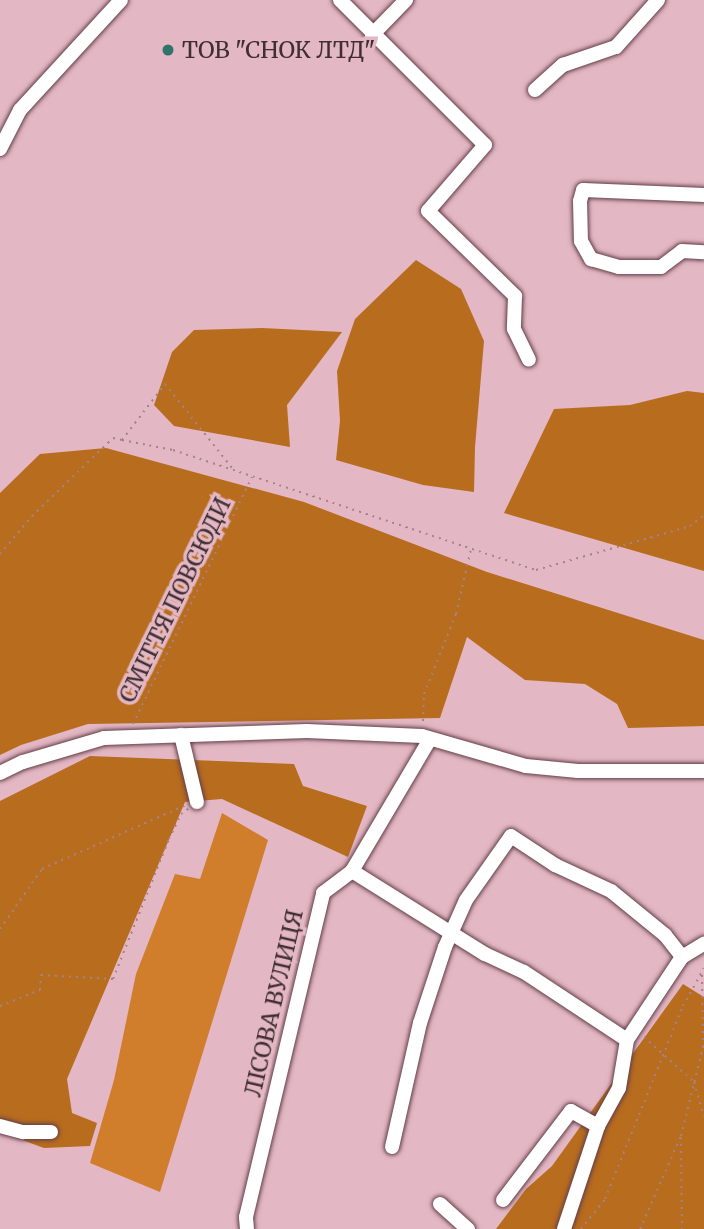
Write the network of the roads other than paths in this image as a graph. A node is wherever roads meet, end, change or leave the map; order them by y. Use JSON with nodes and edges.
{"nodes":[{"id":1,"x":121,"y":0,"type":"edge"},
{"id":2,"x":340,"y":0,"type":"edge"},
{"id":3,"x":406,"y":0,"type":"edge"},
{"id":4,"x":657,"y":0,"type":"edge"},
{"id":5,"x":372,"y":35,"type":"junction"},
{"id":6,"x":535,"y":90,"type":"dead end"},
{"id":7,"x":20,"y":110,"type":"junction"},
{"id":8,"x":0,"y":119,"type":"edge"},
{"id":9,"x":0,"y":149,"type":"edge"},
{"id":10,"x":704,"y":195,"type":"edge"},
{"id":11,"x":704,"y":251,"type":"edge"},
{"id":12,"x":529,"y":360,"type":"dead end"},
{"id":13,"x":181,"y":736,"type":"junction"},
{"id":14,"x":426,"y":737,"type":"junction"},
{"id":15,"x":704,"y":771,"type":"edge"},
{"id":16,"x":0,"y":773,"type":"edge"},
{"id":17,"x":197,"y":802,"type":"road end"},
{"id":18,"x":352,"y":871,"type":"junction"},
{"id":19,"x":451,"y":933,"type":"junction"},
{"id":20,"x":704,"y":944,"type":"edge"},
{"id":21,"x":682,"y":957,"type":"junction"},
{"id":22,"x":631,"y":1034,"type":"junction"},
{"id":23,"x":0,"y":1126,"type":"edge"},
{"id":24,"x":598,"y":1126,"type":"junction"},
{"id":25,"x":51,"y":1132,"type":"dead end"},
{"id":26,"x":392,"y":1147,"type":"dead end"},
{"id":27,"x":503,"y":1200,"type":"dead end"},
{"id":28,"x":440,"y":1204,"type":"dead end"},
{"id":29,"x":247,"y":1229,"type":"edge"},
{"id":30,"x":468,"y":1229,"type":"edge"},
{"id":31,"x":564,"y":1229,"type":"edge"}],
"edges":[{"from":1,"to":7,"type":"street"},
{"from":2,"to":5,"type":"street"},
{"from":3,"to":5,"type":"street"},
{"from":4,"to":6,"type":"street"},
{"from":5,"to":12,"type":"street"},
{"from":7,"to":8,"type":"street"},
{"from":7,"to":9,"type":"street"},
{"from":10,"to":11,"type":"street"},
{"from":13,"to":14,"type":"street"},
{"from":13,"to":16,"type":"street"},
{"from":13,"to":17,"type":"street"},
{"from":14,"to":15,"type":"street"},
{"from":14,"to":18,"type":"street"},
{"from":18,"to":19,"type":"street"},
{"from":18,"to":29,"type":"street","name":"ЛІСОВА ВУЛИЦЯ"},
{"from":19,"to":21,"type":"street"},
{"from":19,"to":22,"type":"street"},
{"from":19,"to":26,"type":"street"},
{"from":20,"to":21,"type":"street"},
{"from":21,"to":22,"type":"street"},
{"from":22,"to":24,"type":"street"},
{"from":23,"to":25,"type":"street"},
{"from":24,"to":27,"type":"street"},
{"from":24,"to":31,"type":"street"},
{"from":28,"to":30,"type":"street"}]}
